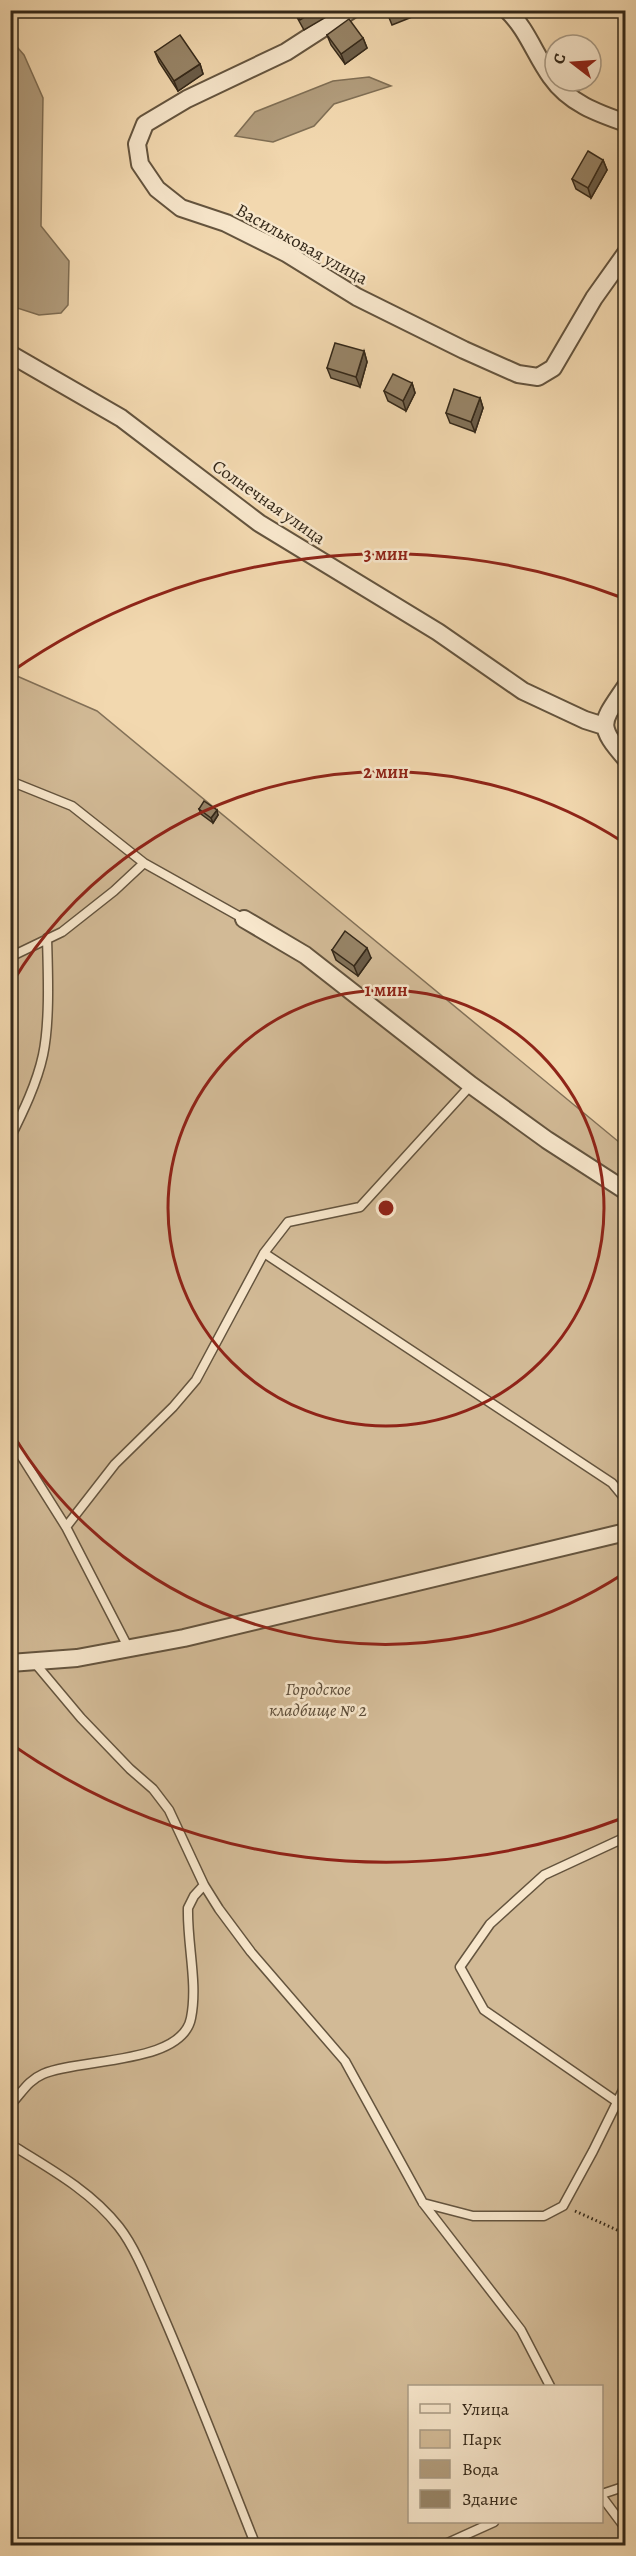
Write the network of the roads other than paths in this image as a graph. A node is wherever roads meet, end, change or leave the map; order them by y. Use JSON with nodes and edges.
{"nodes":[{"id":1,"x":351,"y":10,"type":"edge"},
{"id":2,"x":507,"y":10,"type":"edge"},
{"id":3,"x":626,"y":123,"type":"edge"},
{"id":4,"x":626,"y":253,"type":"edge"},
{"id":5,"x":10,"y":354,"type":"edge"},
{"id":6,"x":626,"y":687,"type":"edge"},
{"id":7,"x":604,"y":726,"type":"junction"},
{"id":8,"x":626,"y":759,"type":"edge"},
{"id":9,"x":10,"y":781,"type":"edge"},
{"id":10,"x":144,"y":863,"type":"junction"},
{"id":11,"x":244,"y":919,"type":"joint"},
{"id":12,"x":48,"y":939,"type":"junction"},
{"id":13,"x":10,"y":957,"type":"edge"},
{"id":14,"x":471,"y":1085,"type":"junction"},
{"id":15,"x":10,"y":1138,"type":"edge"},
{"id":16,"x":626,"y":1191,"type":"edge"},
{"id":17,"x":264,"y":1253,"type":"junction"},
{"id":18,"x":10,"y":1438,"type":"edge"},
{"id":19,"x":626,"y":1500,"type":"edge"},
{"id":20,"x":66,"y":1527,"type":"junction"},
{"id":21,"x":626,"y":1532,"type":"edge"},
{"id":22,"x":128,"y":1647,"type":"junction"},
{"id":23,"x":34,"y":1662,"type":"junction"},
{"id":24,"x":10,"y":1663,"type":"edge"},
{"id":25,"x":626,"y":1837,"type":"edge"},
{"id":26,"x":204,"y":1885,"type":"junction"},
{"id":27,"x":626,"y":2084,"type":"edge"},
{"id":28,"x":616,"y":2101,"type":"junction"},
{"id":29,"x":10,"y":2105,"type":"edge"},
{"id":30,"x":626,"y":2108,"type":"edge"},
{"id":31,"x":10,"y":2144,"type":"edge"},
{"id":32,"x":423,"y":2203,"type":"junction"},
{"id":33,"x":549,"y":2385,"type":"edge"},
{"id":34,"x":626,"y":2486,"type":"edge"},
{"id":35,"x":603,"y":2495,"type":"edge"},
{"id":36,"x":603,"y":2496,"type":"edge"},
{"id":37,"x":492,"y":2523,"type":"edge"},
{"id":38,"x":626,"y":2529,"type":"edge"},
{"id":39,"x":256,"y":2546,"type":"edge"},
{"id":40,"x":441,"y":2546,"type":"edge"}],
"edges":[{"from":1,"to":4,"type":"street","name":"Васильковая улица"},
{"from":2,"to":3,"type":"street"},
{"from":5,"to":7,"type":"street","name":"Солнечная улица"},
{"from":6,"to":7,"type":"street"},
{"from":7,"to":8,"type":"street"},
{"from":9,"to":10,"type":"lane"},
{"from":10,"to":11,"type":"lane"},
{"from":10,"to":12,"type":"lane"},
{"from":11,"to":14,"type":"street"},
{"from":12,"to":13,"type":"lane"},
{"from":12,"to":15,"type":"lane"},
{"from":14,"to":16,"type":"street"},
{"from":14,"to":17,"type":"lane"},
{"from":17,"to":19,"type":"lane"},
{"from":17,"to":20,"type":"lane"},
{"from":18,"to":20,"type":"lane"},
{"from":20,"to":22,"type":"lane"},
{"from":21,"to":22,"type":"street"},
{"from":22,"to":23,"type":"street"},
{"from":23,"to":24,"type":"street"},
{"from":23,"to":26,"type":"lane"},
{"from":25,"to":28,"type":"lane"},
{"from":26,"to":29,"type":"lane"},
{"from":26,"to":32,"type":"lane"},
{"from":27,"to":28,"type":"lane"},
{"from":28,"to":30,"type":"lane"},
{"from":28,"to":32,"type":"lane"},
{"from":31,"to":39,"type":"lane"},
{"from":32,"to":33,"type":"lane"},
{"from":34,"to":35,"type":"lane"},
{"from":36,"to":38,"type":"lane"},
{"from":37,"to":40,"type":"lane"}]}
